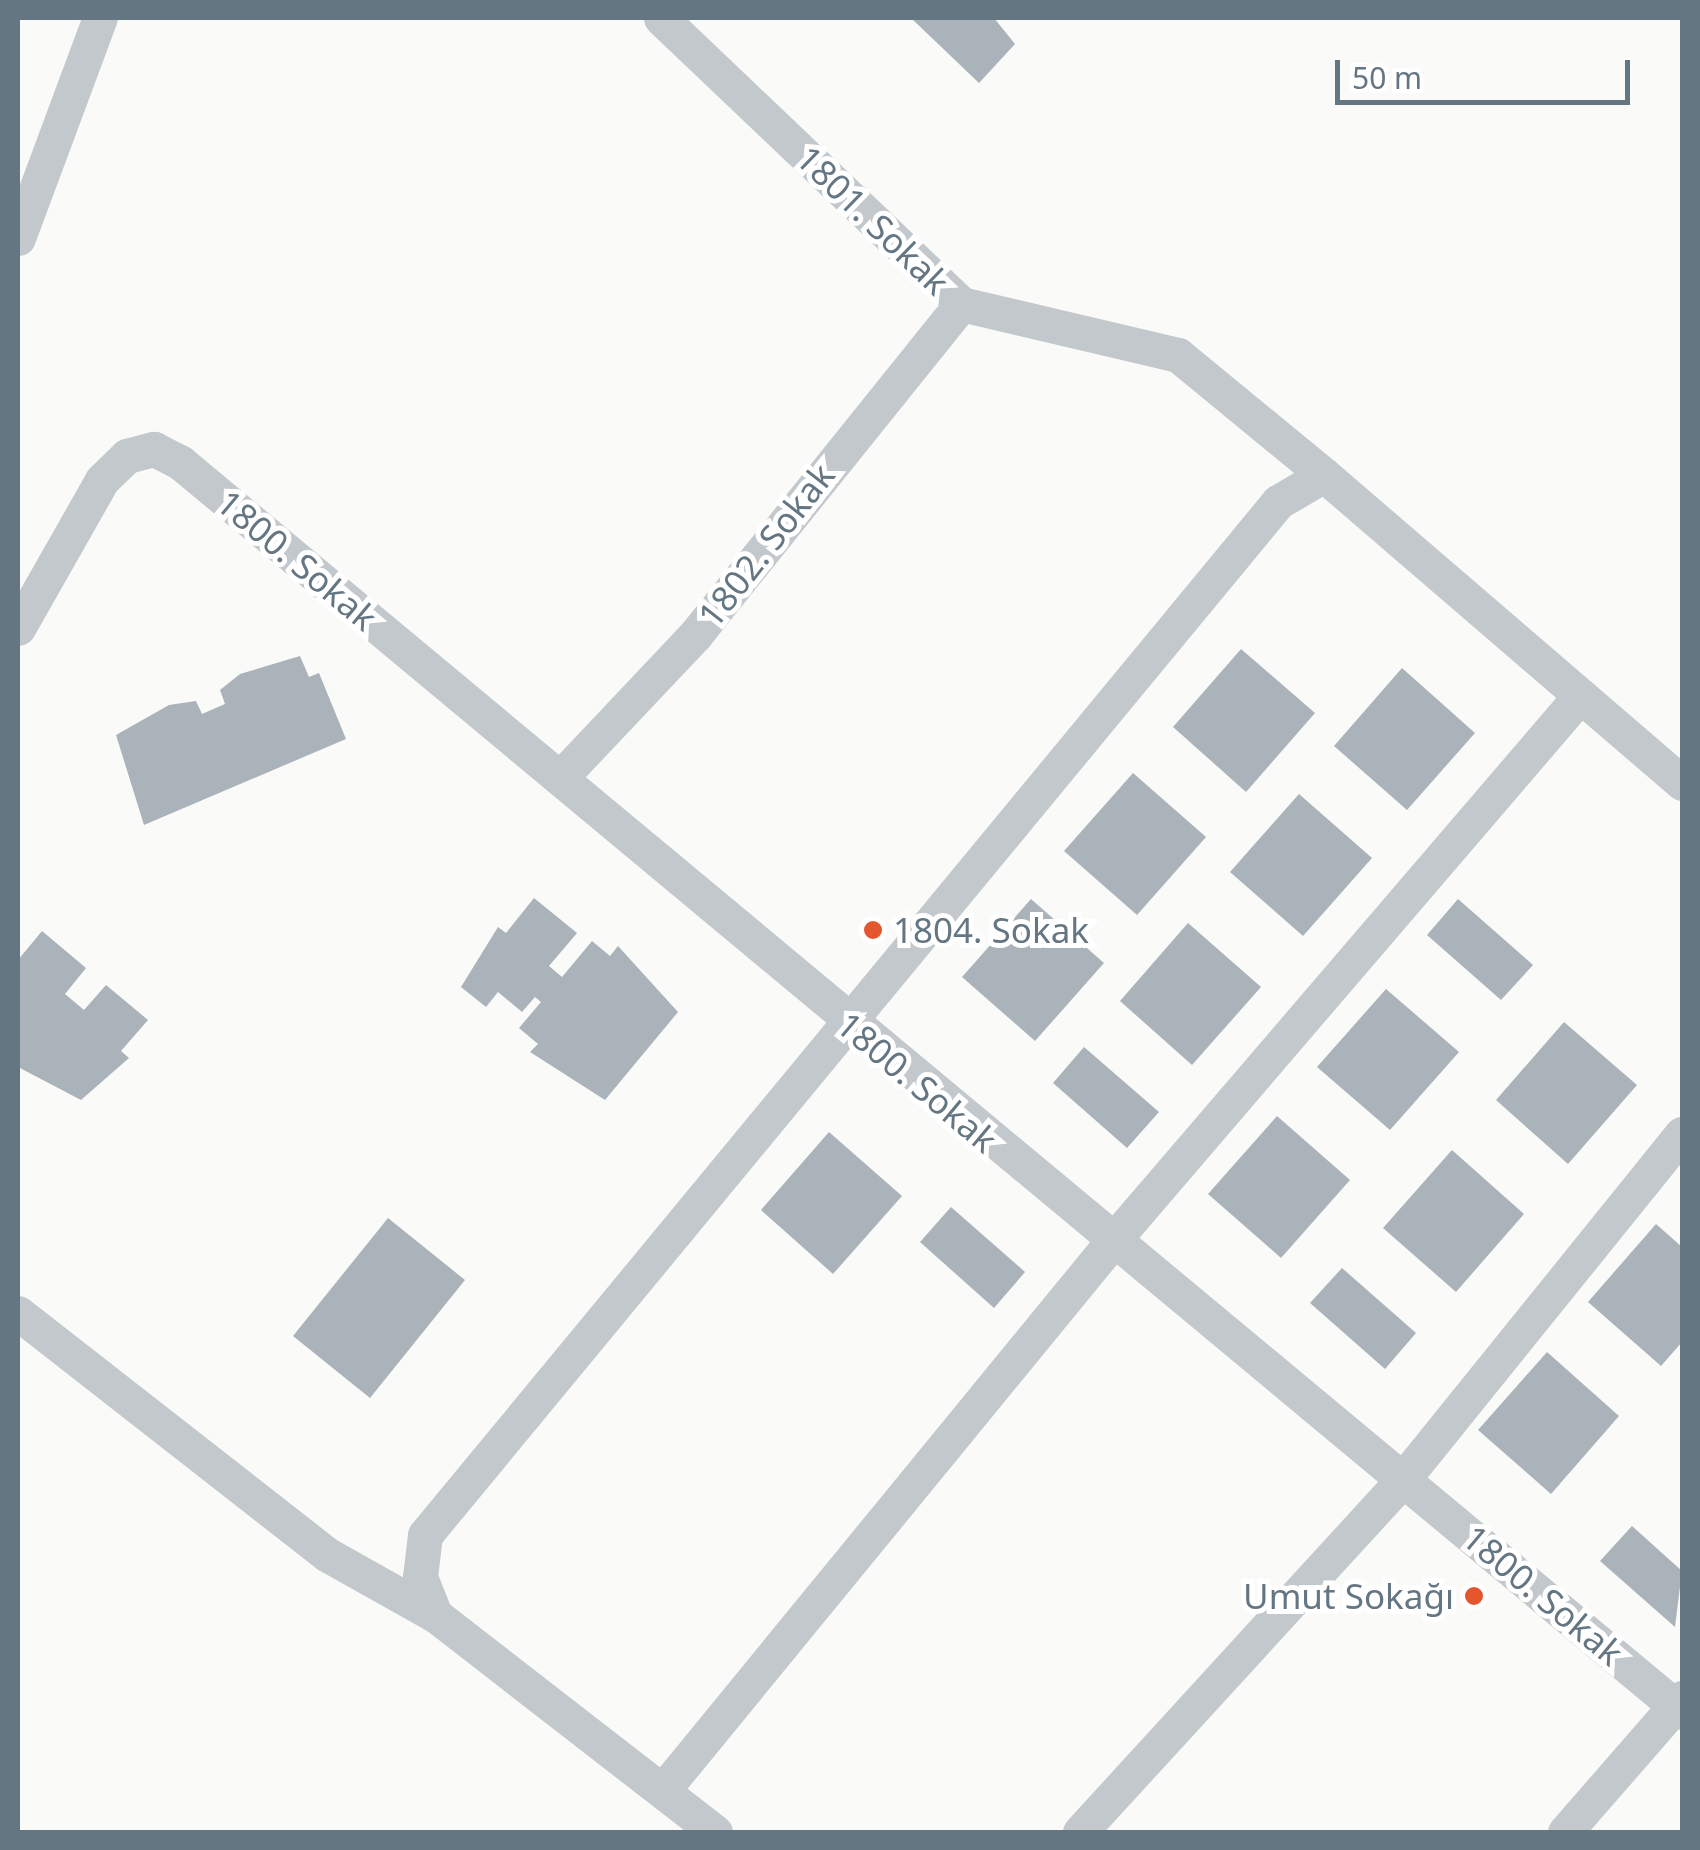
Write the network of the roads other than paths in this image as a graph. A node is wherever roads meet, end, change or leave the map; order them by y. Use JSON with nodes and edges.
{"nodes":[{"id":1,"x":100,"y":18,"type":"edge"},
{"id":2,"x":661,"y":18,"type":"edge"},
{"id":3,"x":18,"y":238,"type":"edge"},
{"id":4,"x":960,"y":304,"type":"junction"},
{"id":5,"x":1324,"y":475,"type":"junction"},
{"id":6,"x":18,"y":628,"type":"edge"},
{"id":7,"x":1580,"y":696,"type":"junction"},
{"id":8,"x":560,"y":778,"type":"junction"},
{"id":9,"x":1682,"y":784,"type":"edge"},
{"id":10,"x":848,"y":1025,"type":"junction"},
{"id":11,"x":1682,"y":1134,"type":"edge"},
{"id":12,"x":1110,"y":1243,"type":"junction"},
{"id":13,"x":18,"y":1314,"type":"edge"},
{"id":14,"x":1404,"y":1478,"type":"junction"},
{"id":15,"x":434,"y":1615,"type":"junction"},
{"id":16,"x":1680,"y":1705,"type":"edge"},
{"id":17,"x":663,"y":1790,"type":"junction"},
{"id":18,"x":715,"y":1832,"type":"edge"},
{"id":19,"x":1080,"y":1832,"type":"edge"},
{"id":20,"x":1566,"y":1832,"type":"edge"}],
"edges":[{"from":1,"to":3,"type":"street"},
{"from":2,"to":4,"type":"street","name":"1801. Sokak"},
{"from":4,"to":5,"type":"street","name":"1801. Sokak"},
{"from":4,"to":8,"type":"street","name":"1802. Sokak"},
{"from":5,"to":7,"type":"street","name":"1801. Sokak"},
{"from":5,"to":10,"type":"street"},
{"from":6,"to":8,"type":"street","name":"1800. Sokak"},
{"from":7,"to":9,"type":"street","name":"1801. Sokak"},
{"from":7,"to":12,"type":"street"},
{"from":8,"to":10,"type":"street","name":"1800. Sokak"},
{"from":10,"to":12,"type":"street","name":"1800. Sokak"},
{"from":10,"to":15,"type":"street"},
{"from":11,"to":14,"type":"street"},
{"from":12,"to":14,"type":"street","name":"1800. Sokak"},
{"from":12,"to":17,"type":"street"},
{"from":13,"to":15,"type":"street"},
{"from":14,"to":16,"type":"street","name":"1800. Sokak"},
{"from":14,"to":19,"type":"street"},
{"from":15,"to":17,"type":"street"},
{"from":16,"to":20,"type":"street"},
{"from":17,"to":18,"type":"street"}]}
